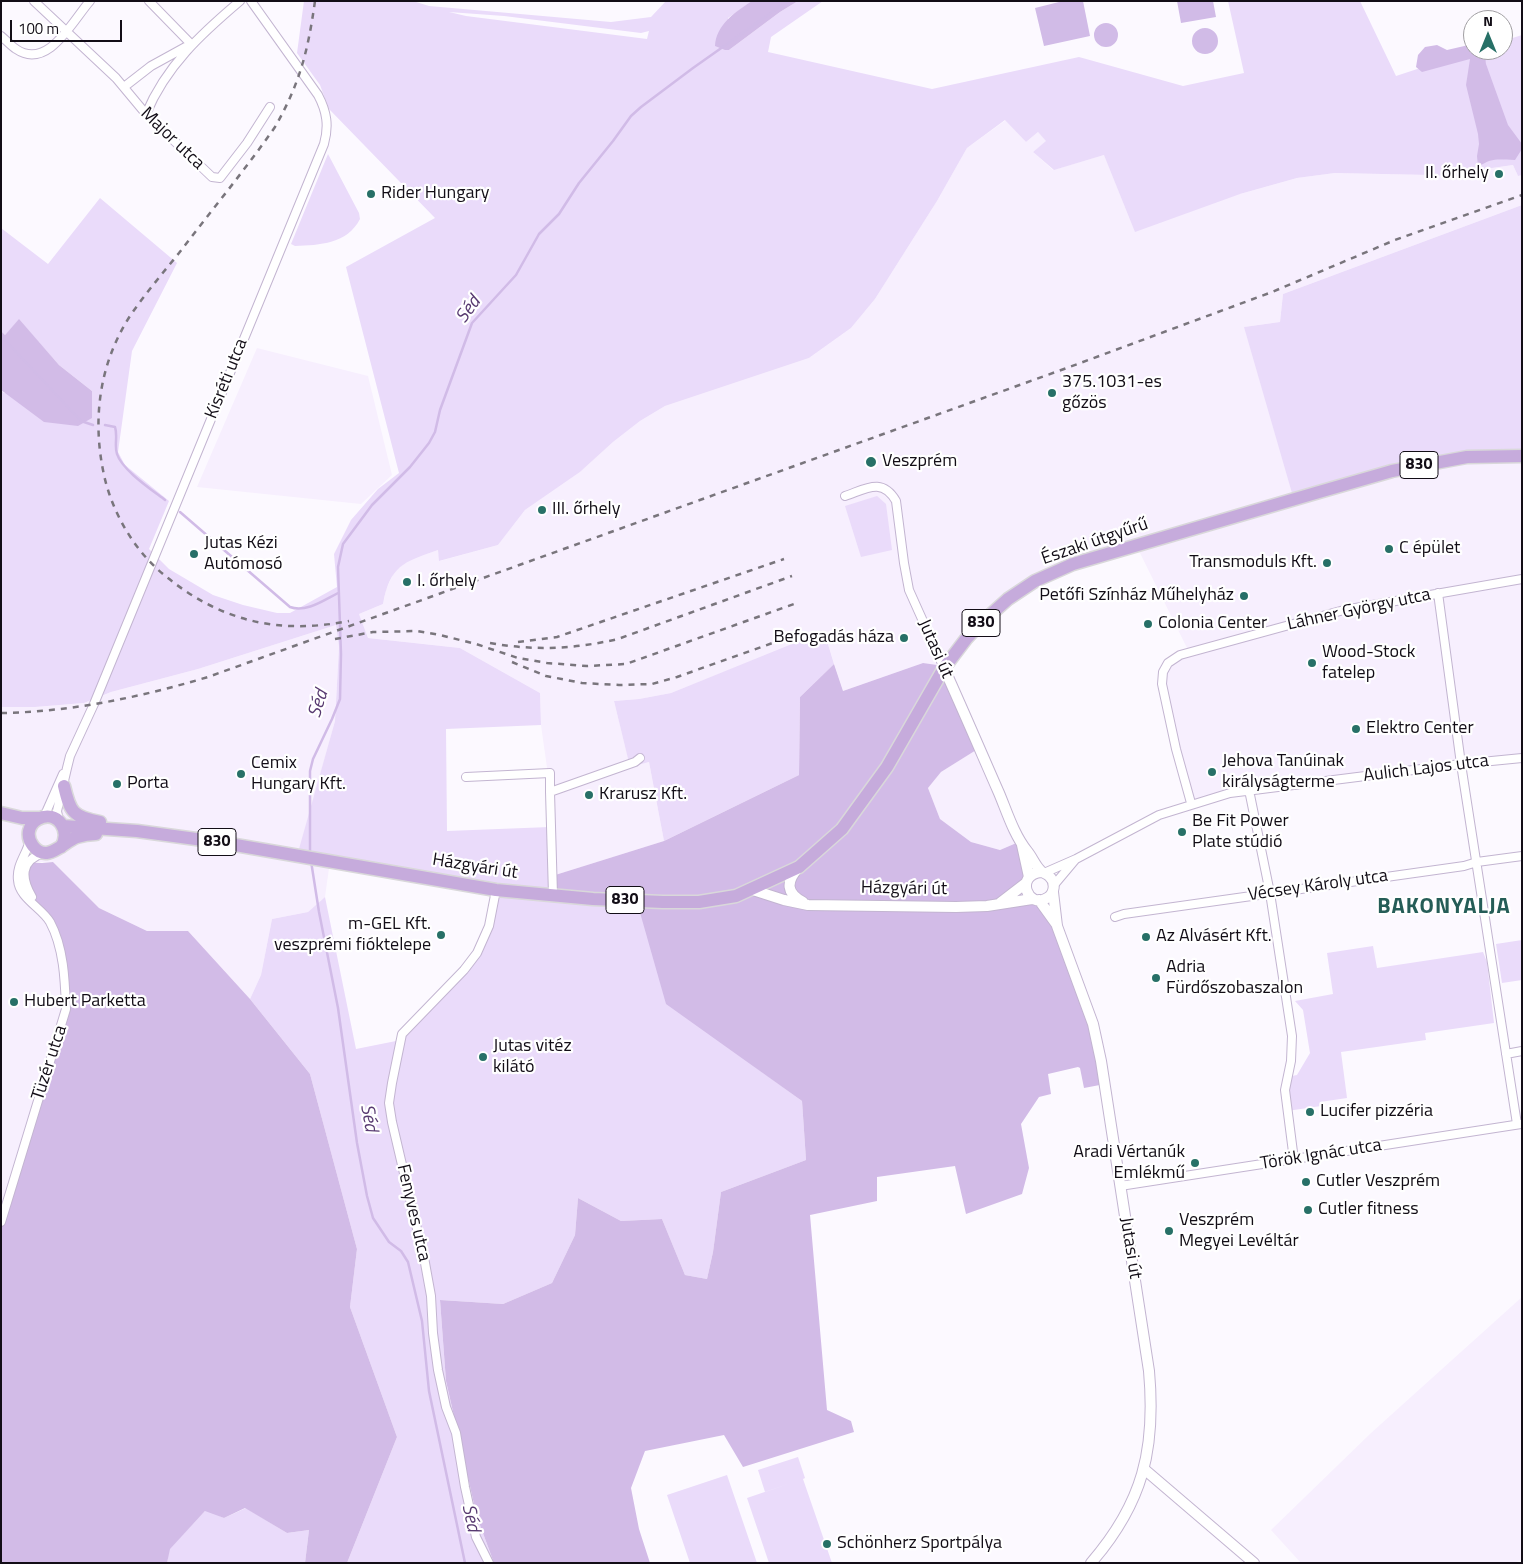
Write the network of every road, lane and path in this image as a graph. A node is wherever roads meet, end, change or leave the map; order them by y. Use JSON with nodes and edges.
{"nodes":[{"id":1,"x":34,"y":1,"type":"edge"},
{"id":2,"x":90,"y":1,"type":"edge"},
{"id":3,"x":149,"y":1,"type":"edge"},
{"id":4,"x":240,"y":1,"type":"edge"},
{"id":5,"x":251,"y":1,"type":"edge"},
{"id":6,"x":67,"y":32,"type":"junction"},
{"id":7,"x":1,"y":36,"type":"edge"},
{"id":8,"x":191,"y":44,"type":"junction"},
{"id":9,"x":124,"y":87,"type":"junction"},
{"id":10,"x":270,"y":107,"type":"dead end"},
{"id":11,"x":146,"y":114,"type":"junction"},
{"id":12,"x":1522,"y":456,"type":"edge"},
{"id":13,"x":845,"y":496,"type":"dead end"},
{"id":14,"x":1522,"y":579,"type":"edge"},
{"id":15,"x":1438,"y":593,"type":"junction"},
{"id":16,"x":944,"y":668,"type":"junction"},
{"id":17,"x":640,"y":758,"type":"dead end"},
{"id":18,"x":1522,"y":758,"type":"edge"},
{"id":19,"x":1461,"y":764,"type":"junction"},
{"id":20,"x":67,"y":768,"type":"junction"},
{"id":21,"x":466,"y":777,"type":"dead end"},
{"id":22,"x":64,"y":786,"type":"junction"},
{"id":23,"x":1250,"y":790,"type":"junction"},
{"id":24,"x":550,"y":792,"type":"junction"},
{"id":25,"x":1191,"y":804,"type":"junction"},
{"id":26,"x":1,"y":813,"type":"edge"},
{"id":27,"x":1,"y":818,"type":"edge"},
{"id":28,"x":42,"y":818,"type":"junction"},
{"id":29,"x":61,"y":823,"type":"junction"},
{"id":30,"x":137,"y":831,"type":"junction"},
{"id":31,"x":29,"y":838,"type":"junction"},
{"id":32,"x":1022,"y":844,"type":"junction"},
{"id":33,"x":61,"y":846,"type":"junction"},
{"id":34,"x":44,"y":853,"type":"junction"},
{"id":35,"x":1522,"y":856,"type":"edge"},
{"id":36,"x":1076,"y":859,"type":"junction"},
{"id":37,"x":1477,"y":862,"type":"junction"},
{"id":38,"x":799,"y":867,"type":"junction"},
{"id":39,"x":1042,"y":872,"type":"junction"},
{"id":40,"x":1027,"y":880,"type":"junction"},
{"id":41,"x":1053,"y":889,"type":"junction"},
{"id":42,"x":496,"y":890,"type":"junction"},
{"id":43,"x":753,"y":890,"type":"junction"},
{"id":44,"x":1270,"y":893,"type":"junction"},
{"id":45,"x":553,"y":895,"type":"junction"},
{"id":46,"x":1035,"y":899,"type":"junction"},
{"id":47,"x":999,"y":903,"type":"junction"},
{"id":48,"x":808,"y":905,"type":"junction"},
{"id":49,"x":38,"y":907,"type":"junction"},
{"id":50,"x":1115,"y":918,"type":"dead end"},
{"id":51,"x":1057,"y":926,"type":"junction"},
{"id":52,"x":1522,"y":1051,"type":"edge"},
{"id":53,"x":1506,"y":1054,"type":"junction"},
{"id":54,"x":1520,"y":1124,"type":"edge"},
{"id":55,"x":1294,"y":1160,"type":"junction"},
{"id":56,"x":1120,"y":1186,"type":"junction"},
{"id":57,"x":1,"y":1222,"type":"edge"},
{"id":58,"x":1144,"y":1469,"type":"junction"},
{"id":59,"x":489,"y":1563,"type":"edge"},
{"id":60,"x":1091,"y":1563,"type":"edge"},
{"id":61,"x":1254,"y":1563,"type":"edge"}],
"edges":[{"from":1,"to":6,"type":"street","name":"Major utca"},
{"from":2,"to":6,"type":"street"},
{"from":3,"to":8,"type":"street"},
{"from":4,"to":8,"type":"street"},
{"from":5,"to":20,"type":"street","name":"Kisréti utca"},
{"from":6,"to":7,"type":"street"},
{"from":6,"to":9,"type":"street","name":"Major utca"},
{"from":8,"to":9,"type":"street"},
{"from":8,"to":11,"type":"street"},
{"from":9,"to":11,"type":"street","name":"Major utca"},
{"from":10,"to":11,"type":"street","name":"Major utca"},
{"from":12,"to":16,"type":"main road","name":"Északi útgyűrű","number":"830"},
{"from":13,"to":16,"type":"street","name":"Jutasi út"},
{"from":14,"to":15,"type":"street","name":"Láhner György utca"},
{"from":15,"to":19,"type":"street"},
{"from":15,"to":25,"type":"street","name":"Láhner György utca"},
{"from":16,"to":32,"type":"street","name":"Jutasi út"},
{"from":16,"to":38,"type":"main road","name":"Északi útgyűrű","number":"830"},
{"from":17,"to":24,"type":"street"},
{"from":18,"to":19,"type":"street","name":"Aulich Lajos utca"},
{"from":19,"to":23,"type":"street","name":"Aulich Lajos utca"},
{"from":19,"to":37,"type":"street"},
{"from":20,"to":22,"type":"street","name":"Kisréti utca"},
{"from":20,"to":28,"type":"street","name":"Kisréti utca"},
{"from":21,"to":24,"type":"street"},
{"from":22,"to":29,"type":"street","name":"Kisréti utca"},
{"from":22,"to":30,"type":"main road"},
{"from":23,"to":25,"type":"street","name":"Aulich Lajos utca"},
{"from":23,"to":44,"type":"street"},
{"from":24,"to":45,"type":"street"},
{"from":25,"to":36,"type":"street","name":"Aulich Lajos utca"},
{"from":26,"to":28,"type":"main road","number":"830"},
{"from":27,"to":31,"type":"main road"},
{"from":28,"to":29,"type":"main road","number":"830"},
{"from":28,"to":31,"type":"main road"},
{"from":29,"to":30,"type":"main road","name":"Házgyári út","number":"830"},
{"from":29,"to":33,"type":"main road"},
{"from":30,"to":33,"type":"main road","name":"Házgyári út","number":"830"},
{"from":30,"to":42,"type":"main road","name":"Házgyári út","number":"830"},
{"from":31,"to":34,"type":"main road"},
{"from":31,"to":49,"type":"street","name":"Tüzér utca"},
{"from":32,"to":39,"type":"street","name":"Jutasi út"},
{"from":32,"to":40,"type":"street","name":"Jutasi út"},
{"from":33,"to":34,"type":"main road","number":"830"},
{"from":34,"to":49,"type":"street","name":"Tüzér utca"},
{"from":35,"to":37,"type":"street","name":"Vécsey Károly utca"},
{"from":36,"to":39,"type":"street","name":"Aulich Lajos utca"},
{"from":36,"to":41,"type":"street","name":"Aulich Lajos utca"},
{"from":37,"to":44,"type":"street","name":"Vécsey Károly utca"},
{"from":37,"to":53,"type":"street"},
{"from":38,"to":43,"type":"main road","name":"Északi útgyűrű","number":"830"},
{"from":38,"to":48,"type":"street"},
{"from":39,"to":40,"type":"street"},
{"from":39,"to":41,"type":"street","name":"Jutasi út"},
{"from":40,"to":46,"type":"street","name":"Jutasi út"},
{"from":40,"to":47,"type":"street"},
{"from":41,"to":46,"type":"street"},
{"from":41,"to":51,"type":"street","name":"Jutasi út"},
{"from":42,"to":45,"type":"main road","name":"Házgyári út","number":"830"},
{"from":42,"to":59,"type":"street","name":"Fenyves utca"},
{"from":43,"to":45,"type":"main road","name":"Házgyári út","number":"830"},
{"from":43,"to":48,"type":"street","name":"Házgyári út"},
{"from":44,"to":50,"type":"street","name":"Vécsey Károly utca"},
{"from":44,"to":55,"type":"street"},
{"from":46,"to":47,"type":"street","name":"Házgyári út"},
{"from":46,"to":51,"type":"street","name":"Jutasi út"},
{"from":47,"to":48,"type":"street","name":"Házgyári út"},
{"from":49,"to":57,"type":"street","name":"Tüzér utca"},
{"from":51,"to":56,"type":"street","name":"Jutasi út"},
{"from":52,"to":53,"type":"street"},
{"from":53,"to":54,"type":"street"},
{"from":54,"to":55,"type":"street","name":"Török Ignác utca"},
{"from":55,"to":56,"type":"street","name":"Török Ignác utca"},
{"from":56,"to":58,"type":"street","name":"Jutasi út"},
{"from":58,"to":60,"type":"street","name":"Jutasi út"},
{"from":58,"to":61,"type":"street"}]}
